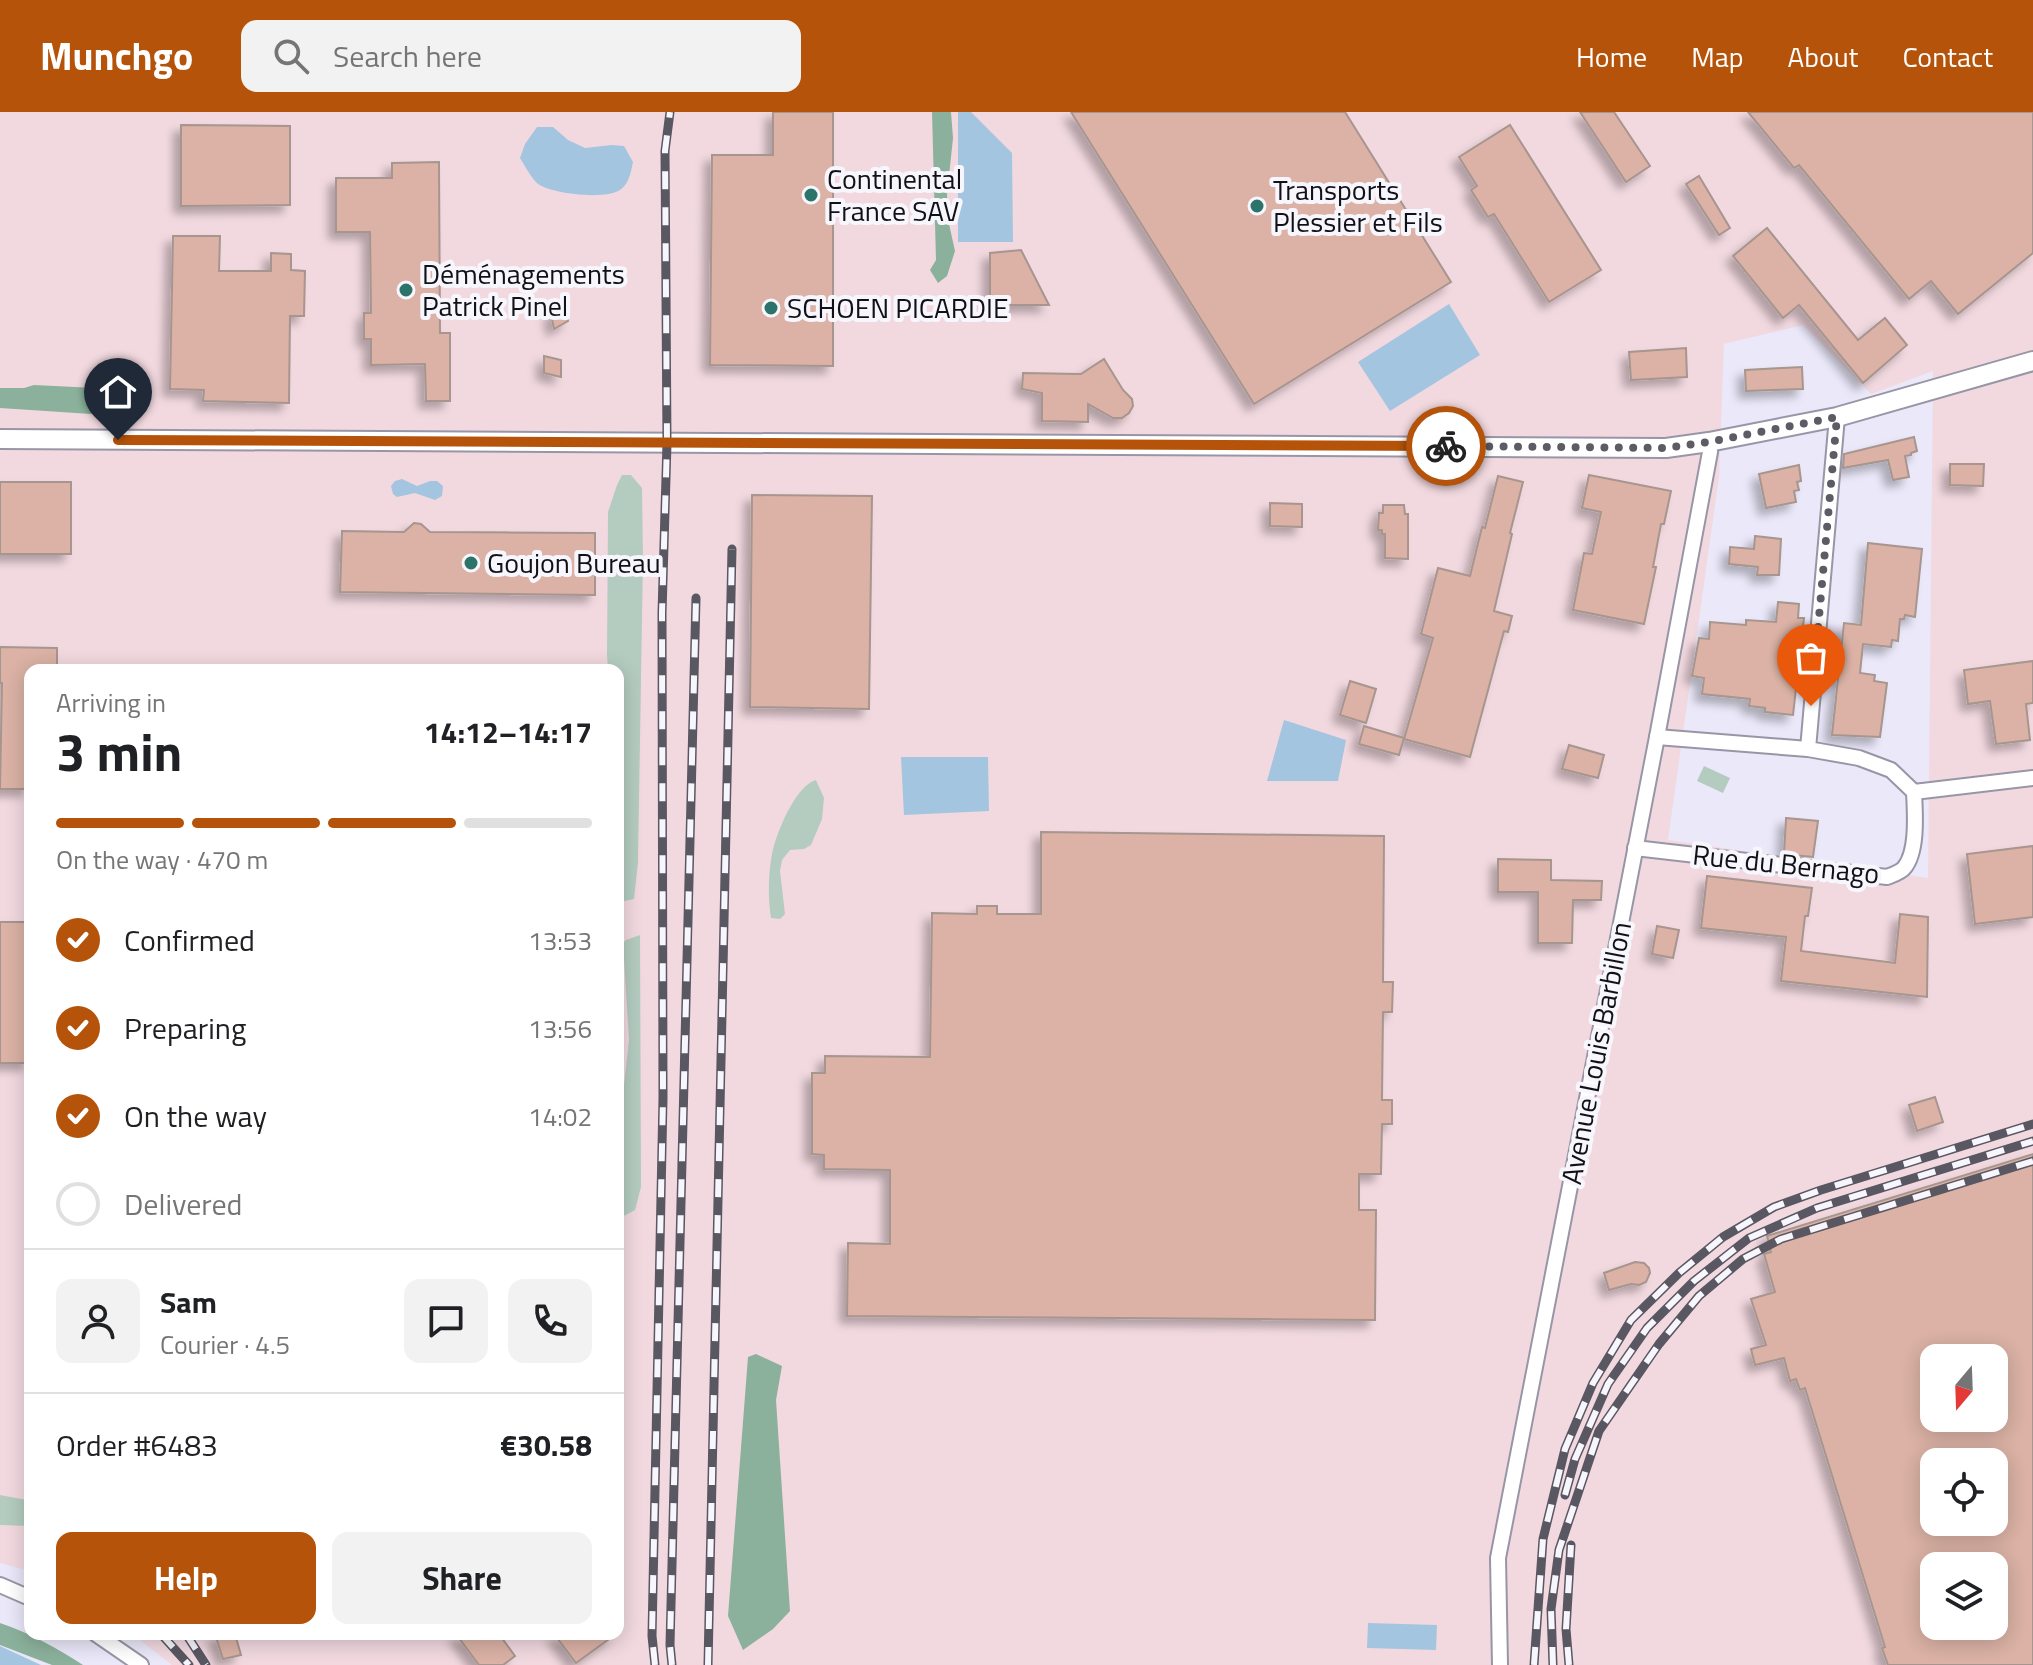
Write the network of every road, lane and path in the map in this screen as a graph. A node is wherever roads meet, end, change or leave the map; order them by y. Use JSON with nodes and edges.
{"nodes":[{"id":1,"x":2033,"y":361,"type":"edge"},
{"id":2,"x":1837,"y":417,"type":"junction"},
{"id":3,"x":0,"y":439,"type":"edge"},
{"id":4,"x":1709,"y":442,"type":"junction"},
{"id":5,"x":1657,"y":737,"type":"junction"},
{"id":6,"x":1808,"y":749,"type":"junction"},
{"id":7,"x":2033,"y":778,"type":"edge"},
{"id":8,"x":1914,"y":792,"type":"junction"},
{"id":9,"x":1635,"y":848,"type":"junction"},
{"id":10,"x":0,"y":1585,"type":"edge"},
{"id":11,"x":24,"y":1595,"type":"edge"},
{"id":12,"x":105,"y":1640,"type":"edge"},
{"id":13,"x":141,"y":1665,"type":"edge"},
{"id":14,"x":1500,"y":1665,"type":"edge"}],
"edges":[{"from":1,"to":2,"type":"street"},
{"from":2,"to":4,"type":"street"},
{"from":2,"to":6,"type":"street"},
{"from":3,"to":4,"type":"street"},
{"from":4,"to":5,"type":"street","name":"Avenue Louis Barbillon"},
{"from":5,"to":6,"type":"street"},
{"from":5,"to":9,"type":"street","name":"Avenue Louis Barbillon"},
{"from":6,"to":8,"type":"street"},
{"from":7,"to":8,"type":"street"},
{"from":8,"to":9,"type":"street","name":"Rue du Bernago"},
{"from":9,"to":14,"type":"street","name":"Avenue Louis Barbillon"},
{"from":10,"to":11,"type":"street"},
{"from":12,"to":13,"type":"street"}]}
